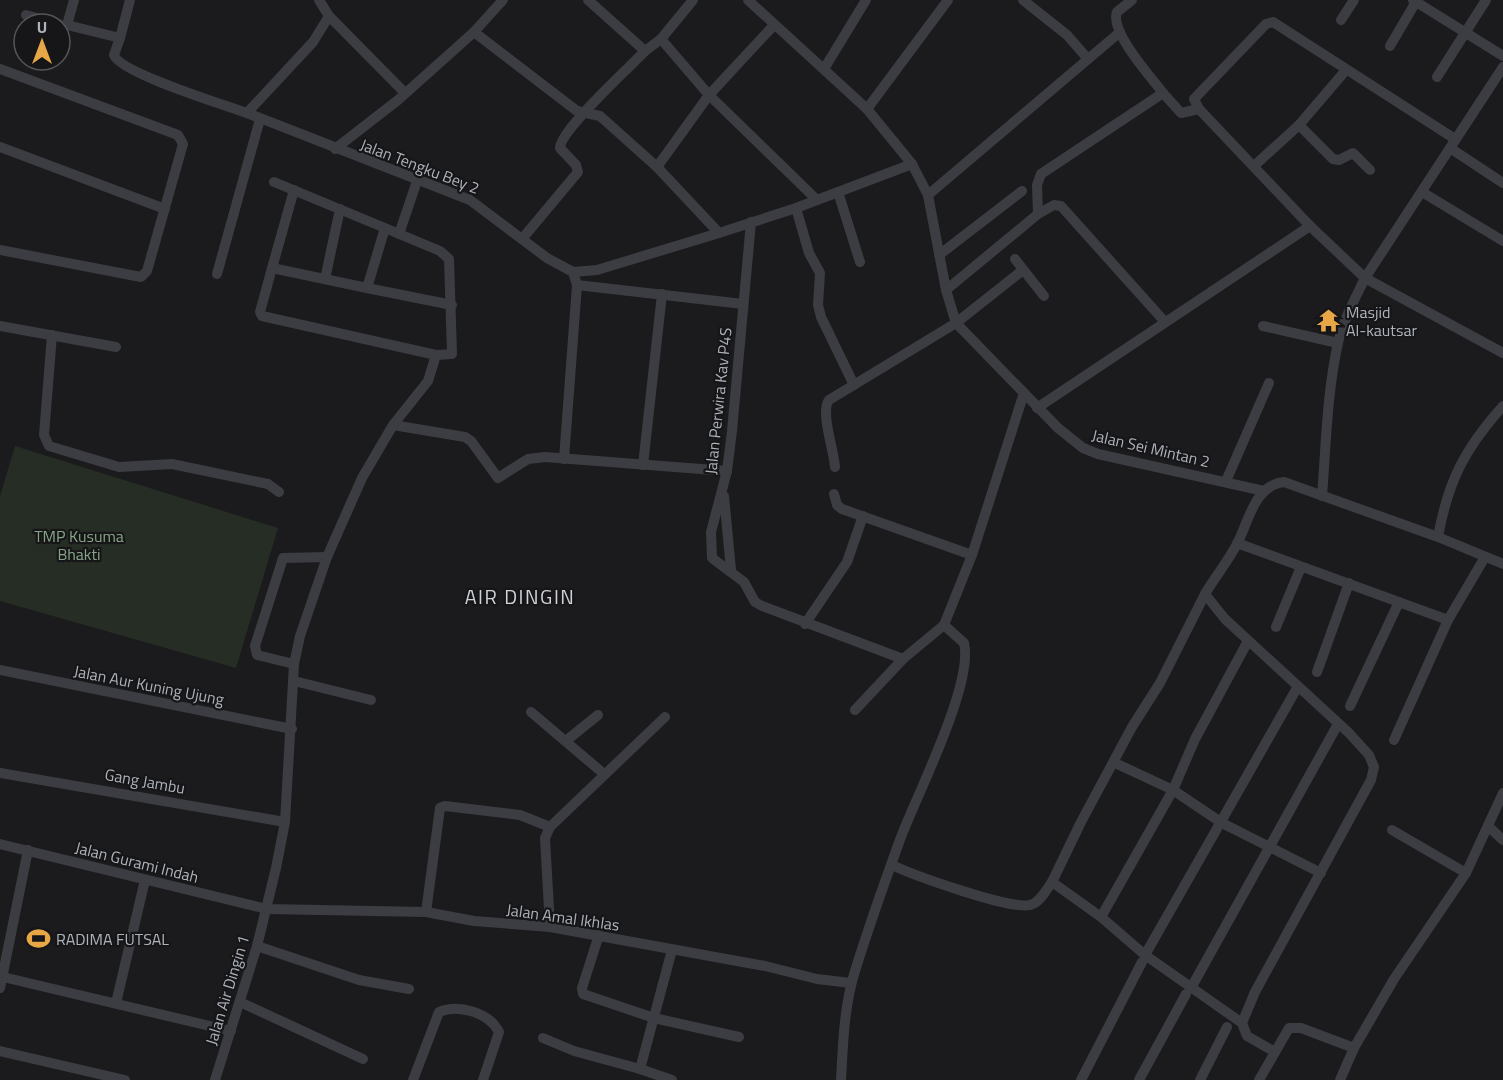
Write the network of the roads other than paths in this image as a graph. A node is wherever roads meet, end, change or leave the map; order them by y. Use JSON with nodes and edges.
{"nodes":[{"id":1,"x":130,"y":0,"type":"edge"},
{"id":2,"x":320,"y":0,"type":"edge"},
{"id":3,"x":503,"y":0,"type":"edge"},
{"id":4,"x":588,"y":0,"type":"edge"},
{"id":5,"x":693,"y":0,"type":"edge"},
{"id":6,"x":748,"y":0,"type":"edge"},
{"id":7,"x":866,"y":0,"type":"edge"},
{"id":8,"x":948,"y":0,"type":"edge"},
{"id":9,"x":1132,"y":0,"type":"edge"},
{"id":10,"x":1354,"y":0,"type":"edge"},
{"id":11,"x":1486,"y":0,"type":"edge"},
{"id":12,"x":1025,"y":1,"type":"edge"},
{"id":13,"x":1415,"y":1,"type":"edge"},
{"id":14,"x":329,"y":16,"type":"junction"},
{"id":15,"x":1341,"y":20,"type":"dead end"},
{"id":16,"x":774,"y":26,"type":"junction"},
{"id":17,"x":72,"y":27,"type":"edge"},
{"id":18,"x":474,"y":32,"type":"junction"},
{"id":19,"x":1120,"y":32,"type":"junction"},
{"id":20,"x":1463,"y":32,"type":"junction"},
{"id":21,"x":120,"y":38,"type":"junction"},
{"id":22,"x":661,"y":39,"type":"junction"},
{"id":23,"x":1390,"y":46,"type":"dead end"},
{"id":24,"x":645,"y":51,"type":"junction"},
{"id":25,"x":1503,"y":56,"type":"edge"},
{"id":26,"x":1088,"y":59,"type":"junction"},
{"id":27,"x":1503,"y":67,"type":"edge"},
{"id":28,"x":0,"y":69,"type":"edge"},
{"id":29,"x":824,"y":69,"type":"junction"},
{"id":30,"x":1346,"y":70,"type":"junction"},
{"id":31,"x":1437,"y":77,"type":"dead end"},
{"id":32,"x":405,"y":93,"type":"junction"},
{"id":33,"x":1163,"y":93,"type":"junction"},
{"id":34,"x":709,"y":95,"type":"junction"},
{"id":35,"x":867,"y":109,"type":"junction"},
{"id":36,"x":1199,"y":109,"type":"junction"},
{"id":37,"x":247,"y":113,"type":"junction"},
{"id":38,"x":583,"y":114,"type":"junction"},
{"id":39,"x":260,"y":119,"type":"junction"},
{"id":40,"x":1299,"y":125,"type":"junction"},
{"id":41,"x":1452,"y":144,"type":"junction"},
{"id":42,"x":0,"y":147,"type":"edge"},
{"id":43,"x":335,"y":149,"type":"junction"},
{"id":44,"x":912,"y":164,"type":"junction"},
{"id":45,"x":1254,"y":166,"type":"junction"},
{"id":46,"x":657,"y":167,"type":"junction"},
{"id":47,"x":1370,"y":170,"type":"dead end"},
{"id":48,"x":417,"y":181,"type":"junction"},
{"id":49,"x":274,"y":182,"type":"dead end"},
{"id":50,"x":1503,"y":183,"type":"edge"},
{"id":51,"x":294,"y":190,"type":"junction"},
{"id":52,"x":1022,"y":191,"type":"dead end"},
{"id":53,"x":838,"y":192,"type":"junction"},
{"id":54,"x":1422,"y":192,"type":"junction"},
{"id":55,"x":928,"y":195,"type":"junction"},
{"id":56,"x":816,"y":200,"type":"junction"},
{"id":57,"x":796,"y":208,"type":"junction"},
{"id":58,"x":165,"y":209,"type":"junction"},
{"id":59,"x":340,"y":209,"type":"junction"},
{"id":60,"x":1038,"y":214,"type":"junction"},
{"id":61,"x":751,"y":222,"type":"junction"},
{"id":62,"x":1310,"y":226,"type":"junction"},
{"id":63,"x":385,"y":228,"type":"junction"},
{"id":64,"x":719,"y":233,"type":"junction"},
{"id":65,"x":399,"y":234,"type":"junction"},
{"id":66,"x":522,"y":238,"type":"junction"},
{"id":67,"x":1503,"y":241,"type":"edge"},
{"id":68,"x":0,"y":250,"type":"edge"},
{"id":69,"x":939,"y":255,"type":"junction"},
{"id":70,"x":1015,"y":259,"type":"dead end"},
{"id":71,"x":860,"y":262,"type":"dead end"},
{"id":72,"x":272,"y":267,"type":"junction"},
{"id":73,"x":1023,"y":270,"type":"junction"},
{"id":74,"x":573,"y":272,"type":"junction"},
{"id":75,"x":217,"y":274,"type":"dead end"},
{"id":76,"x":1365,"y":278,"type":"junction"},
{"id":77,"x":325,"y":279,"type":"junction"},
{"id":78,"x":577,"y":285,"type":"junction"},
{"id":79,"x":367,"y":288,"type":"junction"},
{"id":80,"x":946,"y":290,"type":"junction"},
{"id":81,"x":662,"y":294,"type":"junction"},
{"id":82,"x":1044,"y":296,"type":"dead end"},
{"id":83,"x":743,"y":304,"type":"junction"},
{"id":84,"x":452,"y":305,"type":"junction"},
{"id":85,"x":1165,"y":322,"type":"junction"},
{"id":86,"x":956,"y":323,"type":"junction"},
{"id":87,"x":0,"y":326,"type":"edge"},
{"id":88,"x":1263,"y":326,"type":"dead end"},
{"id":89,"x":52,"y":335,"type":"junction"},
{"id":90,"x":1338,"y":342,"type":"junction"},
{"id":91,"x":116,"y":347,"type":"dead end"},
{"id":92,"x":1503,"y":353,"type":"edge"},
{"id":93,"x":436,"y":355,"type":"junction"},
{"id":94,"x":1269,"y":383,"type":"dead end"},
{"id":95,"x":854,"y":385,"type":"junction"},
{"id":96,"x":1024,"y":393,"type":"junction"},
{"id":97,"x":1503,"y":406,"type":"edge"},
{"id":98,"x":1037,"y":408,"type":"junction"},
{"id":99,"x":393,"y":425,"type":"junction"},
{"id":100,"x":564,"y":459,"type":"junction"},
{"id":101,"x":643,"y":465,"type":"junction"},
{"id":102,"x":835,"y":467,"type":"dead end"},
{"id":103,"x":727,"y":471,"type":"junction"},
{"id":104,"x":1226,"y":481,"type":"junction"},
{"id":105,"x":723,"y":486,"type":"junction"},
{"id":106,"x":1264,"y":490,"type":"junction"},
{"id":107,"x":279,"y":492,"type":"dead end"},
{"id":108,"x":834,"y":494,"type":"dead end"},
{"id":109,"x":1322,"y":496,"type":"junction"},
{"id":110,"x":863,"y":516,"type":"junction"},
{"id":111,"x":1438,"y":537,"type":"junction"},
{"id":112,"x":1238,"y":543,"type":"junction"},
{"id":113,"x":972,"y":555,"type":"junction"},
{"id":114,"x":1485,"y":556,"type":"junction"},
{"id":115,"x":327,"y":557,"type":"junction"},
{"id":116,"x":1503,"y":564,"type":"edge"},
{"id":117,"x":1301,"y":567,"type":"junction"},
{"id":118,"x":730,"y":570,"type":"junction"},
{"id":119,"x":1349,"y":583,"type":"junction"},
{"id":120,"x":1205,"y":594,"type":"junction"},
{"id":121,"x":1399,"y":602,"type":"junction"},
{"id":122,"x":1448,"y":620,"type":"junction"},
{"id":123,"x":805,"y":624,"type":"junction"},
{"id":124,"x":944,"y":625,"type":"junction"},
{"id":125,"x":1276,"y":627,"type":"dead end"},
{"id":126,"x":1248,"y":641,"type":"junction"},
{"id":127,"x":903,"y":659,"type":"junction"},
{"id":128,"x":294,"y":664,"type":"junction"},
{"id":129,"x":0,"y":670,"type":"edge"},
{"id":130,"x":1317,"y":672,"type":"dead end"},
{"id":131,"x":294,"y":681,"type":"junction"},
{"id":132,"x":1297,"y":688,"type":"junction"},
{"id":133,"x":371,"y":700,"type":"dead end"},
{"id":134,"x":1350,"y":706,"type":"dead end"},
{"id":135,"x":855,"y":710,"type":"dead end"},
{"id":136,"x":531,"y":712,"type":"dead end"},
{"id":137,"x":598,"y":715,"type":"dead end"},
{"id":138,"x":665,"y":717,"type":"dead end"},
{"id":139,"x":1338,"y":724,"type":"junction"},
{"id":140,"x":292,"y":729,"type":"junction"},
{"id":141,"x":567,"y":740,"type":"junction"},
{"id":142,"x":1394,"y":740,"type":"dead end"},
{"id":143,"x":1115,"y":763,"type":"junction"},
{"id":144,"x":0,"y":773,"type":"edge"},
{"id":145,"x":604,"y":774,"type":"junction"},
{"id":146,"x":1173,"y":790,"type":"junction"},
{"id":147,"x":1503,"y":793,"type":"edge"},
{"id":148,"x":285,"y":822,"type":"junction"},
{"id":149,"x":1222,"y":824,"type":"junction"},
{"id":150,"x":1488,"y":826,"type":"junction"},
{"id":151,"x":550,"y":827,"type":"junction"},
{"id":152,"x":1392,"y":830,"type":"dead end"},
{"id":153,"x":1503,"y":840,"type":"edge"},
{"id":154,"x":0,"y":844,"type":"edge"},
{"id":155,"x":1268,"y":846,"type":"junction"},
{"id":156,"x":28,"y":850,"type":"junction"},
{"id":157,"x":892,"y":865,"type":"junction"},
{"id":158,"x":1321,"y":873,"type":"junction"},
{"id":159,"x":1466,"y":873,"type":"junction"},
{"id":160,"x":145,"y":880,"type":"junction"},
{"id":161,"x":1052,"y":882,"type":"junction"},
{"id":162,"x":267,"y":909,"type":"junction"},
{"id":163,"x":426,"y":912,"type":"junction"},
{"id":164,"x":1101,"y":917,"type":"junction"},
{"id":165,"x":550,"y":927,"type":"junction"},
{"id":166,"x":599,"y":935,"type":"junction"},
{"id":167,"x":257,"y":946,"type":"junction"},
{"id":168,"x":672,"y":950,"type":"junction"},
{"id":169,"x":1144,"y":959,"type":"junction"},
{"id":170,"x":851,"y":983,"type":"junction"},
{"id":171,"x":1,"y":985,"type":"edge"},
{"id":172,"x":410,"y":989,"type":"dead end"},
{"id":173,"x":1189,"y":991,"type":"junction"},
{"id":174,"x":240,"y":1002,"type":"junction"},
{"id":175,"x":116,"y":1003,"type":"junction"},
{"id":176,"x":654,"y":1018,"type":"junction"},
{"id":177,"x":1242,"y":1023,"type":"junction"},
{"id":178,"x":1227,"y":1027,"type":"dead end"},
{"id":179,"x":231,"y":1031,"type":"junction"},
{"id":180,"x":543,"y":1038,"type":"dead end"},
{"id":181,"x":739,"y":1038,"type":"dead end"},
{"id":182,"x":1354,"y":1048,"type":"junction"},
{"id":183,"x":0,"y":1051,"type":"edge"},
{"id":184,"x":1275,"y":1052,"type":"junction"},
{"id":185,"x":363,"y":1059,"type":"dead end"},
{"id":186,"x":640,"y":1069,"type":"junction"},
{"id":187,"x":100,"y":1077,"type":"edge"},
{"id":188,"x":125,"y":1080,"type":"edge"},
{"id":189,"x":215,"y":1080,"type":"edge"},
{"id":190,"x":413,"y":1080,"type":"edge"},
{"id":191,"x":483,"y":1080,"type":"edge"},
{"id":192,"x":672,"y":1080,"type":"edge"},
{"id":193,"x":841,"y":1080,"type":"edge"},
{"id":194,"x":1081,"y":1080,"type":"edge"},
{"id":195,"x":1139,"y":1080,"type":"edge"},
{"id":196,"x":1200,"y":1080,"type":"edge"},
{"id":197,"x":1259,"y":1080,"type":"edge"},
{"id":198,"x":1340,"y":1080,"type":"edge"}],
"edges":[{"from":1,"to":21,"type":"street"},
{"from":2,"to":14,"type":"street"},
{"from":3,"to":18,"type":"street"},
{"from":4,"to":24,"type":"street"},
{"from":5,"to":22,"type":"street"},
{"from":6,"to":16,"type":"street","name":"Jalan Sei Mintan 2"},
{"from":7,"to":29,"type":"street"},
{"from":8,"to":35,"type":"street"},
{"from":9,"to":19,"type":"street"},
{"from":10,"to":15,"type":"street"},
{"from":11,"to":20,"type":"street"},
{"from":12,"to":26,"type":"street"},
{"from":13,"to":20,"type":"street"},
{"from":13,"to":23,"type":"street"},
{"from":14,"to":32,"type":"street"},
{"from":14,"to":37,"type":"street"},
{"from":16,"to":29,"type":"street","name":"Jalan Sei Mintan 2"},
{"from":16,"to":34,"type":"street"},
{"from":17,"to":21,"type":"street"},
{"from":18,"to":32,"type":"street"},
{"from":18,"to":38,"type":"street"},
{"from":19,"to":26,"type":"street"},
{"from":19,"to":33,"type":"street"},
{"from":20,"to":25,"type":"street"},
{"from":20,"to":31,"type":"street"},
{"from":21,"to":37,"type":"street","name":"Jalan Tengku Bey 2"},
{"from":22,"to":24,"type":"street"},
{"from":22,"to":34,"type":"street"},
{"from":24,"to":38,"type":"street"},
{"from":26,"to":55,"type":"street"},
{"from":27,"to":41,"type":"street"},
{"from":28,"to":58,"type":"street"},
{"from":29,"to":35,"type":"street","name":"Jalan Sei Mintan 2"},
{"from":30,"to":36,"type":"street"},
{"from":30,"to":40,"type":"street"},
{"from":30,"to":41,"type":"street"},
{"from":32,"to":43,"type":"street"},
{"from":33,"to":36,"type":"street"},
{"from":33,"to":60,"type":"street"},
{"from":34,"to":46,"type":"street"},
{"from":34,"to":56,"type":"street"},
{"from":35,"to":44,"type":"street","name":"Jalan Sei Mintan 2"},
{"from":36,"to":45,"type":"street"},
{"from":37,"to":39,"type":"street","name":"Jalan Tengku Bey 2"},
{"from":38,"to":46,"type":"street"},
{"from":38,"to":66,"type":"street"},
{"from":39,"to":43,"type":"street","name":"Jalan Tengku Bey 2"},
{"from":39,"to":75,"type":"street"},
{"from":40,"to":45,"type":"street"},
{"from":40,"to":47,"type":"street"},
{"from":41,"to":50,"type":"street"},
{"from":41,"to":54,"type":"street"},
{"from":42,"to":58,"type":"street"},
{"from":43,"to":48,"type":"street","name":"Jalan Tengku Bey 2"},
{"from":44,"to":53,"type":"street"},
{"from":44,"to":55,"type":"street","name":"Jalan Sei Mintan 2"},
{"from":45,"to":62,"type":"street"},
{"from":46,"to":64,"type":"street"},
{"from":48,"to":65,"type":"street"},
{"from":48,"to":66,"type":"street","name":"Jalan Tengku Bey 2"},
{"from":49,"to":51,"type":"street"},
{"from":51,"to":59,"type":"street"},
{"from":51,"to":72,"type":"street"},
{"from":52,"to":69,"type":"street"},
{"from":53,"to":56,"type":"street"},
{"from":53,"to":71,"type":"street"},
{"from":54,"to":67,"type":"street"},
{"from":54,"to":76,"type":"street"},
{"from":55,"to":69,"type":"street","name":"Jalan Sei Mintan 2"},
{"from":56,"to":57,"type":"street"},
{"from":57,"to":61,"type":"street"},
{"from":57,"to":95,"type":"street"},
{"from":58,"to":68,"type":"street"},
{"from":59,"to":63,"type":"street"},
{"from":59,"to":77,"type":"street"},
{"from":60,"to":80,"type":"street"},
{"from":60,"to":85,"type":"street"},
{"from":61,"to":64,"type":"street"},
{"from":61,"to":83,"type":"street","name":"Jalan Perwira Kav P4S"},
{"from":62,"to":76,"type":"street"},
{"from":62,"to":85,"type":"street"},
{"from":63,"to":65,"type":"street"},
{"from":63,"to":79,"type":"street"},
{"from":64,"to":74,"type":"street"},
{"from":65,"to":84,"type":"street"},
{"from":66,"to":74,"type":"street","name":"Jalan Tengku Bey 2"},
{"from":69,"to":80,"type":"street","name":"Jalan Sei Mintan 2"},
{"from":70,"to":73,"type":"street"},
{"from":72,"to":77,"type":"street"},
{"from":72,"to":93,"type":"street"},
{"from":73,"to":82,"type":"street"},
{"from":73,"to":86,"type":"street"},
{"from":74,"to":78,"type":"street"},
{"from":76,"to":90,"type":"street"},
{"from":76,"to":92,"type":"street"},
{"from":77,"to":79,"type":"street"},
{"from":78,"to":81,"type":"street"},
{"from":78,"to":100,"type":"street"},
{"from":79,"to":84,"type":"street"},
{"from":80,"to":86,"type":"street","name":"Jalan Sei Mintan 2"},
{"from":81,"to":83,"type":"street"},
{"from":81,"to":101,"type":"street"},
{"from":83,"to":103,"type":"street","name":"Jalan Perwira Kav P4S"},
{"from":84,"to":93,"type":"street"},
{"from":85,"to":98,"type":"street"},
{"from":86,"to":95,"type":"street"},
{"from":86,"to":96,"type":"street","name":"Jalan Sei Mintan 2"},
{"from":87,"to":89,"type":"street"},
{"from":88,"to":90,"type":"street"},
{"from":89,"to":91,"type":"street"},
{"from":89,"to":107,"type":"street"},
{"from":90,"to":109,"type":"street"},
{"from":93,"to":99,"type":"street","name":"Jalan Air Dingin 1"},
{"from":94,"to":104,"type":"street"},
{"from":95,"to":102,"type":"street"},
{"from":96,"to":98,"type":"street","name":"Jalan Sei Mintan 2"},
{"from":96,"to":113,"type":"street"},
{"from":97,"to":111,"type":"street"},
{"from":98,"to":104,"type":"street","name":"Jalan Sei Mintan 2"},
{"from":99,"to":100,"type":"street"},
{"from":99,"to":115,"type":"street","name":"Jalan Air Dingin 1"},
{"from":100,"to":101,"type":"street"},
{"from":101,"to":103,"type":"street"},
{"from":103,"to":105,"type":"street","name":"Jalan Perwira Kav P4S"},
{"from":104,"to":106,"type":"street","name":"Jalan Sei Mintan 2"},
{"from":105,"to":118,"type":"street"},
{"from":105,"to":118,"type":"street","name":"Jalan Perwira Kav P4S"},
{"from":106,"to":109,"type":"street","name":"Jalan Sei Mintan 2"},
{"from":106,"to":112,"type":"street"},
{"from":108,"to":110,"type":"street"},
{"from":109,"to":111,"type":"street","name":"Jalan Sei Mintan 2"},
{"from":110,"to":113,"type":"street"},
{"from":110,"to":123,"type":"street"},
{"from":111,"to":114,"type":"street","name":"Jalan Sei Mintan 2"},
{"from":112,"to":117,"type":"street"},
{"from":112,"to":120,"type":"street"},
{"from":113,"to":124,"type":"street"},
{"from":114,"to":116,"type":"street","name":"Jalan Sei Mintan 2"},
{"from":114,"to":122,"type":"street"},
{"from":115,"to":128,"type":"street","name":"Jalan Air Dingin 1"},
{"from":115,"to":128,"type":"street"},
{"from":117,"to":119,"type":"street"},
{"from":117,"to":125,"type":"street"},
{"from":118,"to":123,"type":"street","name":"Jalan Perwira Kav P4S"},
{"from":119,"to":121,"type":"street"},
{"from":119,"to":130,"type":"street"},
{"from":120,"to":126,"type":"street"},
{"from":120,"to":143,"type":"street"},
{"from":121,"to":122,"type":"street"},
{"from":121,"to":134,"type":"street"},
{"from":122,"to":142,"type":"street"},
{"from":123,"to":127,"type":"street","name":"Jalan Perwira Kav P4S"},
{"from":124,"to":127,"type":"street"},
{"from":124,"to":157,"type":"street"},
{"from":126,"to":132,"type":"street"},
{"from":126,"to":146,"type":"street"},
{"from":127,"to":135,"type":"street"},
{"from":128,"to":131,"type":"street","name":"Jalan Air Dingin 1"},
{"from":129,"to":140,"type":"street","name":"Jalan Aur Kuning Ujung"},
{"from":131,"to":133,"type":"street"},
{"from":131,"to":140,"type":"street","name":"Jalan Air Dingin 1"},
{"from":132,"to":139,"type":"street"},
{"from":132,"to":149,"type":"street"},
{"from":136,"to":141,"type":"street"},
{"from":137,"to":141,"type":"street"},
{"from":138,"to":145,"type":"street"},
{"from":139,"to":155,"type":"street"},
{"from":139,"to":158,"type":"street"},
{"from":140,"to":148,"type":"street","name":"Jalan Air Dingin 1"},
{"from":141,"to":145,"type":"street"},
{"from":143,"to":146,"type":"street"},
{"from":143,"to":161,"type":"street"},
{"from":144,"to":148,"type":"street","name":"Gang Jambu"},
{"from":145,"to":151,"type":"street"},
{"from":146,"to":149,"type":"street"},
{"from":146,"to":164,"type":"street"},
{"from":147,"to":150,"type":"street"},
{"from":148,"to":162,"type":"street","name":"Jalan Air Dingin 1"},
{"from":149,"to":155,"type":"street"},
{"from":149,"to":169,"type":"street"},
{"from":150,"to":153,"type":"street"},
{"from":150,"to":159,"type":"street"},
{"from":151,"to":163,"type":"street"},
{"from":151,"to":165,"type":"street"},
{"from":152,"to":159,"type":"street"},
{"from":154,"to":156,"type":"street","name":"Jalan Gurami Indah"},
{"from":155,"to":158,"type":"street"},
{"from":155,"to":173,"type":"street"},
{"from":156,"to":160,"type":"street","name":"Jalan Gurami Indah"},
{"from":156,"to":171,"type":"street"},
{"from":157,"to":161,"type":"street"},
{"from":157,"to":170,"type":"street"},
{"from":158,"to":177,"type":"street"},
{"from":159,"to":182,"type":"street"},
{"from":160,"to":162,"type":"street","name":"Jalan Gurami Indah"},
{"from":160,"to":175,"type":"street"},
{"from":161,"to":164,"type":"street"},
{"from":162,"to":163,"type":"street","name":"Jalan Amal Ikhlas"},
{"from":162,"to":167,"type":"street","name":"Jalan Air Dingin 1"},
{"from":163,"to":165,"type":"street","name":"Jalan Amal Ikhlas"},
{"from":164,"to":169,"type":"street"},
{"from":165,"to":166,"type":"street","name":"Jalan Amal Ikhlas"},
{"from":166,"to":168,"type":"street","name":"Jalan Amal Ikhlas"},
{"from":166,"to":176,"type":"street"},
{"from":167,"to":172,"type":"street"},
{"from":167,"to":174,"type":"street","name":"Jalan Air Dingin 1"},
{"from":168,"to":170,"type":"street","name":"Jalan Amal Ikhlas"},
{"from":168,"to":176,"type":"street"},
{"from":169,"to":173,"type":"street"},
{"from":169,"to":194,"type":"street"},
{"from":170,"to":193,"type":"street"},
{"from":171,"to":175,"type":"street"},
{"from":173,"to":177,"type":"street"},
{"from":173,"to":195,"type":"street"},
{"from":174,"to":179,"type":"street","name":"Jalan Air Dingin 1"},
{"from":174,"to":185,"type":"street"},
{"from":175,"to":179,"type":"street"},
{"from":176,"to":181,"type":"street"},
{"from":176,"to":186,"type":"street"},
{"from":177,"to":184,"type":"street"},
{"from":178,"to":196,"type":"street"},
{"from":179,"to":189,"type":"street","name":"Jalan Air Dingin 1"},
{"from":180,"to":186,"type":"street"},
{"from":182,"to":184,"type":"street"},
{"from":182,"to":198,"type":"street"},
{"from":183,"to":187,"type":"street"},
{"from":184,"to":197,"type":"street"},
{"from":186,"to":192,"type":"street"},
{"from":187,"to":188,"type":"street"},
{"from":190,"to":191,"type":"street"}]}
